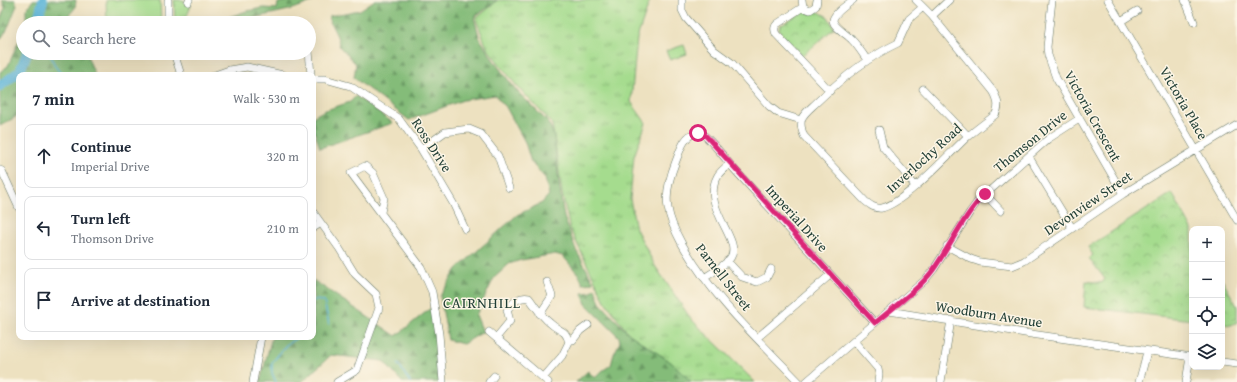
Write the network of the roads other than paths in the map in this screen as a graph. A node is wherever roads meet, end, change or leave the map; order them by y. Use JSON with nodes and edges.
{"nodes":[{"id":1,"x":168,"y":0,"type":"edge"},
{"id":2,"x":682,"y":0,"type":"edge"},
{"id":3,"x":817,"y":0,"type":"edge"},
{"id":4,"x":853,"y":0,"type":"edge"},
{"id":5,"x":916,"y":0,"type":"edge"},
{"id":6,"x":949,"y":0,"type":"edge"},
{"id":7,"x":1052,"y":0,"type":"edge"},
{"id":8,"x":1108,"y":0,"type":"edge"},
{"id":9,"x":1185,"y":0,"type":"edge"},
{"id":10,"x":803,"y":3,"type":"edge"},
{"id":11,"x":923,"y":7,"type":"junction"},
{"id":12,"x":1137,"y":11,"type":"dead end"},
{"id":13,"x":168,"y":16,"type":"edge"},
{"id":14,"x":932,"y":16,"type":"junction"},
{"id":15,"x":1121,"y":21,"type":"junction"},
{"id":16,"x":1194,"y":22,"type":"dead end"},
{"id":17,"x":176,"y":60,"type":"edge"},
{"id":18,"x":310,"y":60,"type":"edge"},
{"id":19,"x":867,"y":60,"type":"junction"},
{"id":20,"x":180,"y":72,"type":"edge"},
{"id":21,"x":224,"y":72,"type":"edge"},
{"id":22,"x":265,"y":72,"type":"edge"},
{"id":23,"x":311,"y":72,"type":"edge"},
{"id":24,"x":316,"y":79,"type":"edge"},
{"id":25,"x":923,"y":89,"type":"dead end"},
{"id":26,"x":830,"y":91,"type":"junction"},
{"id":27,"x":1079,"y":119,"type":"junction"},
{"id":28,"x":801,"y":120,"type":"junction"},
{"id":29,"x":1237,"y":125,"type":"edge"},
{"id":30,"x":880,"y":130,"type":"dead end"},
{"id":31,"x":698,"y":133,"type":"joint"},
{"id":32,"x":968,"y":136,"type":"junction"},
{"id":33,"x":421,"y":148,"type":"junction"},
{"id":34,"x":1196,"y":149,"type":"junction"},
{"id":35,"x":1029,"y":157,"type":"junction"},
{"id":36,"x":729,"y":164,"type":"junction"},
{"id":37,"x":0,"y":170,"type":"edge"},
{"id":38,"x":914,"y":186,"type":"junction"},
{"id":39,"x":509,"y":188,"type":"dead end"},
{"id":40,"x":985,"y":194,"type":"junction"},
{"id":41,"x":1123,"y":194,"type":"junction"},
{"id":42,"x":16,"y":201,"type":"edge"},
{"id":43,"x":1001,"y":211,"type":"dead end"},
{"id":44,"x":381,"y":212,"type":"junction"},
{"id":45,"x":316,"y":216,"type":"edge"},
{"id":46,"x":1237,"y":220,"type":"edge"},
{"id":47,"x":321,"y":223,"type":"junction"},
{"id":48,"x":316,"y":226,"type":"edge"},
{"id":49,"x":1072,"y":228,"type":"junction"},
{"id":50,"x":465,"y":229,"type":"dead end"},
{"id":51,"x":947,"y":246,"type":"junction"},
{"id":52,"x":727,"y":261,"type":"junction"},
{"id":53,"x":771,"y":269,"type":"dead end"},
{"id":54,"x":830,"y":274,"type":"junction"},
{"id":55,"x":704,"y":278,"type":"junction"},
{"id":56,"x":547,"y":282,"type":"dead end"},
{"id":57,"x":889,"y":311,"type":"junction"},
{"id":58,"x":540,"y":314,"type":"junction"},
{"id":59,"x":951,"y":320,"type":"junction"},
{"id":60,"x":875,"y":323,"type":"junction"},
{"id":61,"x":588,"y":325,"type":"dead end"},
{"id":62,"x":490,"y":332,"type":"dead end"},
{"id":63,"x":496,"y":338,"type":"junction"},
{"id":64,"x":757,"y":338,"type":"junction"},
{"id":65,"x":260,"y":340,"type":"edge"},
{"id":66,"x":569,"y":340,"type":"junction"},
{"id":67,"x":854,"y":341,"type":"junction"},
{"id":68,"x":1147,"y":351,"type":"junction"},
{"id":69,"x":1189,"y":357,"type":"edge"},
{"id":70,"x":1225,"y":362,"type":"edge"},
{"id":71,"x":1237,"y":364,"type":"edge"},
{"id":72,"x":1189,"y":367,"type":"edge"},
{"id":73,"x":546,"y":380,"type":"edge"},
{"id":74,"x":253,"y":382,"type":"edge"},
{"id":75,"x":337,"y":382,"type":"edge"},
{"id":76,"x":444,"y":382,"type":"edge"},
{"id":77,"x":799,"y":382,"type":"edge"},
{"id":78,"x":806,"y":382,"type":"edge"},
{"id":79,"x":878,"y":382,"type":"edge"},
{"id":80,"x":941,"y":382,"type":"edge"},
{"id":81,"x":1138,"y":382,"type":"edge"},
{"id":82,"x":1186,"y":382,"type":"edge"}],
"edges":[{"from":1,"to":13,"type":"street"},
{"from":2,"to":28,"type":"street"},
{"from":3,"to":10,"type":"street"},
{"from":4,"to":19,"type":"street"},
{"from":5,"to":11,"type":"street","name":"Inverlochy Road"},
{"from":6,"to":14,"type":"street"},
{"from":7,"to":27,"type":"street","name":"Victoria Crescent"},
{"from":8,"to":15,"type":"street","name":"Victoria Place"},
{"from":9,"to":16,"type":"street"},
{"from":10,"to":26,"type":"street"},
{"from":11,"to":14,"type":"street","name":"Inverlochy Road"},
{"from":11,"to":19,"type":"street"},
{"from":12,"to":15,"type":"street"},
{"from":14,"to":32,"type":"street","name":"Inverlochy Road"},
{"from":15,"to":34,"type":"street","name":"Victoria Place"},
{"from":17,"to":20,"type":"street"},
{"from":18,"to":23,"type":"street"},
{"from":19,"to":26,"type":"street"},
{"from":21,"to":22,"type":"street"},
{"from":24,"to":33,"type":"street","name":"Ross Drive"},
{"from":25,"to":32,"type":"street"},
{"from":26,"to":28,"type":"street"},
{"from":27,"to":35,"type":"street","name":"Thomson Drive"},
{"from":27,"to":41,"type":"street","name":"Victoria Crescent"},
{"from":28,"to":38,"type":"street","name":"Inverlochy Road"},
{"from":29,"to":34,"type":"street","name":"Devonview Street"},
{"from":30,"to":38,"type":"street"},
{"from":31,"to":36,"type":"street","name":"Imperial Drive"},
{"from":31,"to":55,"type":"street","name":"Parnell Street"},
{"from":32,"to":38,"type":"street","name":"Inverlochy Road"},
{"from":33,"to":39,"type":"street"},
{"from":33,"to":50,"type":"street","name":"Ross Drive"},
{"from":34,"to":41,"type":"street","name":"Devonview Street"},
{"from":34,"to":46,"type":"street","name":"Victoria Place"},
{"from":35,"to":40,"type":"street","name":"Thomson Drive"},
{"from":35,"to":49,"type":"street"},
{"from":36,"to":52,"type":"street"},
{"from":36,"to":54,"type":"street","name":"Imperial Drive"},
{"from":37,"to":42,"type":"street"},
{"from":40,"to":43,"type":"street"},
{"from":40,"to":51,"type":"street","name":"Thomson Drive"},
{"from":41,"to":49,"type":"street","name":"Devonview Street"},
{"from":44,"to":44,"type":"street"},
{"from":44,"to":76,"type":"street"},
{"from":45,"to":47,"type":"street"},
{"from":47,"to":48,"type":"street"},
{"from":47,"to":75,"type":"street"},
{"from":49,"to":51,"type":"street","name":"Devonview Street"},
{"from":51,"to":57,"type":"street","name":"Thomson Drive"},
{"from":52,"to":53,"type":"street"},
{"from":52,"to":55,"type":"street"},
{"from":54,"to":60,"type":"street","name":"Imperial Drive"},
{"from":54,"to":64,"type":"street"},
{"from":55,"to":64,"type":"street","name":"Parnell Street"},
{"from":56,"to":58,"type":"street"},
{"from":57,"to":59,"type":"street","name":"Woodburn Avenue"},
{"from":57,"to":60,"type":"street"},
{"from":58,"to":63,"type":"street"},
{"from":58,"to":66,"type":"street"},
{"from":59,"to":68,"type":"street","name":"Woodburn Avenue"},
{"from":59,"to":80,"type":"street"},
{"from":60,"to":67,"type":"street"},
{"from":61,"to":66,"type":"street"},
{"from":62,"to":63,"type":"street"},
{"from":63,"to":73,"type":"street"},
{"from":64,"to":77,"type":"street","name":"Parnell Street"},
{"from":65,"to":74,"type":"street"},
{"from":66,"to":73,"type":"street"},
{"from":67,"to":78,"type":"street"},
{"from":67,"to":79,"type":"street"},
{"from":68,"to":69,"type":"street","name":"Woodburn Avenue"},
{"from":68,"to":81,"type":"street"},
{"from":70,"to":71,"type":"street"},
{"from":72,"to":82,"type":"street"}]}
